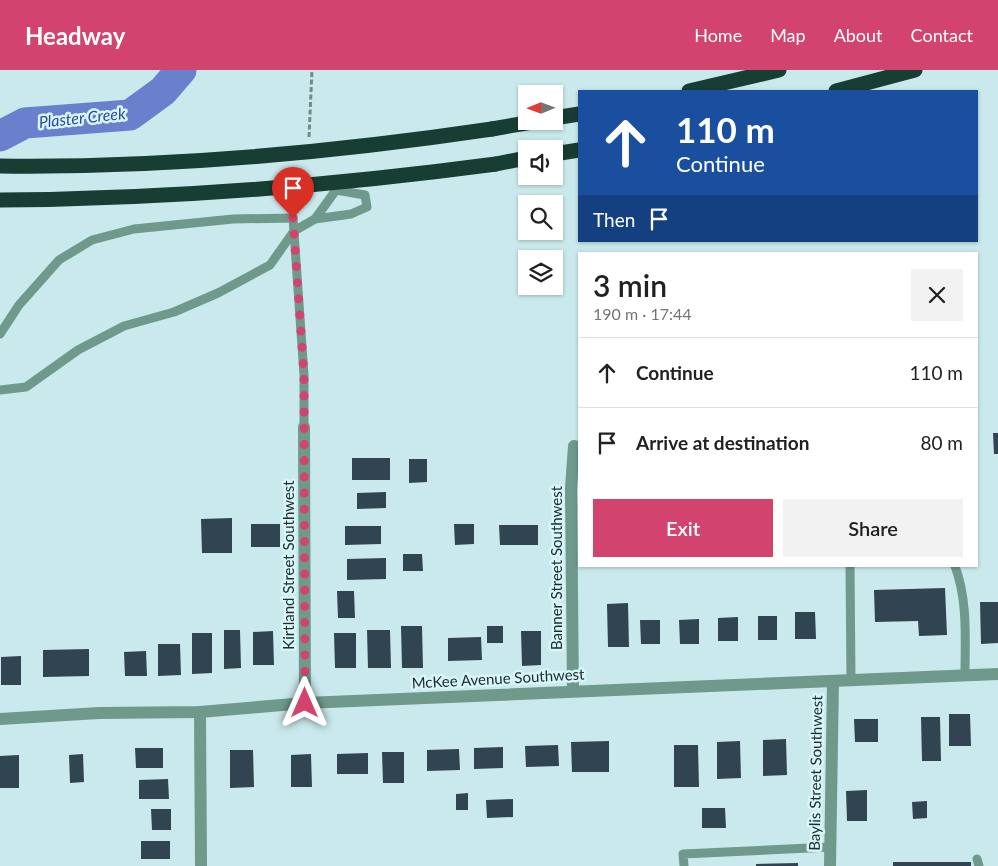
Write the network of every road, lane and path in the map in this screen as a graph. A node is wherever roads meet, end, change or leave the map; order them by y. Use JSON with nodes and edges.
{"nodes":[{"id":1,"x":779,"y":70,"type":"edge"},
{"id":2,"x":915,"y":70,"type":"edge"},
{"id":3,"x":693,"y":90,"type":"edge"},
{"id":4,"x":840,"y":90,"type":"edge"},
{"id":5,"x":578,"y":114,"type":"edge"},
{"id":6,"x":563,"y":117,"type":"edge"},
{"id":7,"x":518,"y":124,"type":"edge"},
{"id":8,"x":578,"y":150,"type":"edge"},
{"id":9,"x":563,"y":153,"type":"edge"},
{"id":10,"x":518,"y":160,"type":"edge"},
{"id":11,"x":0,"y":166,"type":"edge"},
{"id":12,"x":0,"y":200,"type":"edge"},
{"id":13,"x":315,"y":219,"type":"junction"},
{"id":14,"x":294,"y":231,"type":"junction"},
{"id":15,"x":0,"y":334,"type":"edge"},
{"id":16,"x":0,"y":390,"type":"edge"},
{"id":17,"x":304,"y":427,"type":"joint"},
{"id":18,"x":574,"y":446,"type":"dead end"},
{"id":19,"x":850,"y":567,"type":"edge"},
{"id":20,"x":955,"y":567,"type":"edge"},
{"id":21,"x":998,"y":674,"type":"edge"},
{"id":22,"x":965,"y":675,"type":"junction"},
{"id":23,"x":850,"y":680,"type":"junction"},
{"id":24,"x":833,"y":681,"type":"junction"},
{"id":25,"x":573,"y":691,"type":"junction"},
{"id":26,"x":305,"y":703,"type":"junction"},
{"id":27,"x":200,"y":712,"type":"junction"},
{"id":28,"x":0,"y":719,"type":"edge"},
{"id":29,"x":830,"y":847,"type":"junction"},
{"id":30,"x":201,"y":866,"type":"edge"},
{"id":31,"x":684,"y":866,"type":"edge"},
{"id":32,"x":830,"y":866,"type":"edge"}],
"edges":[{"from":1,"to":3,"type":"highway"},
{"from":2,"to":4,"type":"highway"},
{"from":5,"to":6,"type":"highway"},
{"from":7,"to":11,"type":"highway","bridge":true},
{"from":8,"to":9,"type":"highway"},
{"from":10,"to":12,"type":"highway","bridge":true},
{"from":13,"to":13,"type":"lane"},
{"from":13,"to":14,"type":"lane"},
{"from":14,"to":15,"type":"lane"},
{"from":14,"to":16,"type":"lane"},
{"from":14,"to":17,"type":"lane"},
{"from":17,"to":26,"type":"street","name":"Kirtland Street Southwest"},
{"from":18,"to":25,"type":"street","name":"Banner Street Southwest"},
{"from":19,"to":23,"type":"lane"},
{"from":20,"to":22,"type":"lane"},
{"from":21,"to":22,"type":"street","name":"McKee Avenue Southwest"},
{"from":22,"to":23,"type":"street","name":"McKee Avenue Southwest"},
{"from":23,"to":24,"type":"street","name":"McKee Avenue Southwest"},
{"from":24,"to":25,"type":"street","name":"McKee Avenue Southwest"},
{"from":24,"to":29,"type":"street","name":"Baylis Street Southwest"},
{"from":25,"to":26,"type":"street","name":"McKee Avenue Southwest"},
{"from":26,"to":27,"type":"street","name":"McKee Avenue Southwest"},
{"from":27,"to":28,"type":"street","name":"McKee Avenue Southwest"},
{"from":27,"to":30,"type":"street"},
{"from":29,"to":31,"type":"lane"},
{"from":29,"to":32,"type":"street","name":"Baylis Street Southwest"}]}
